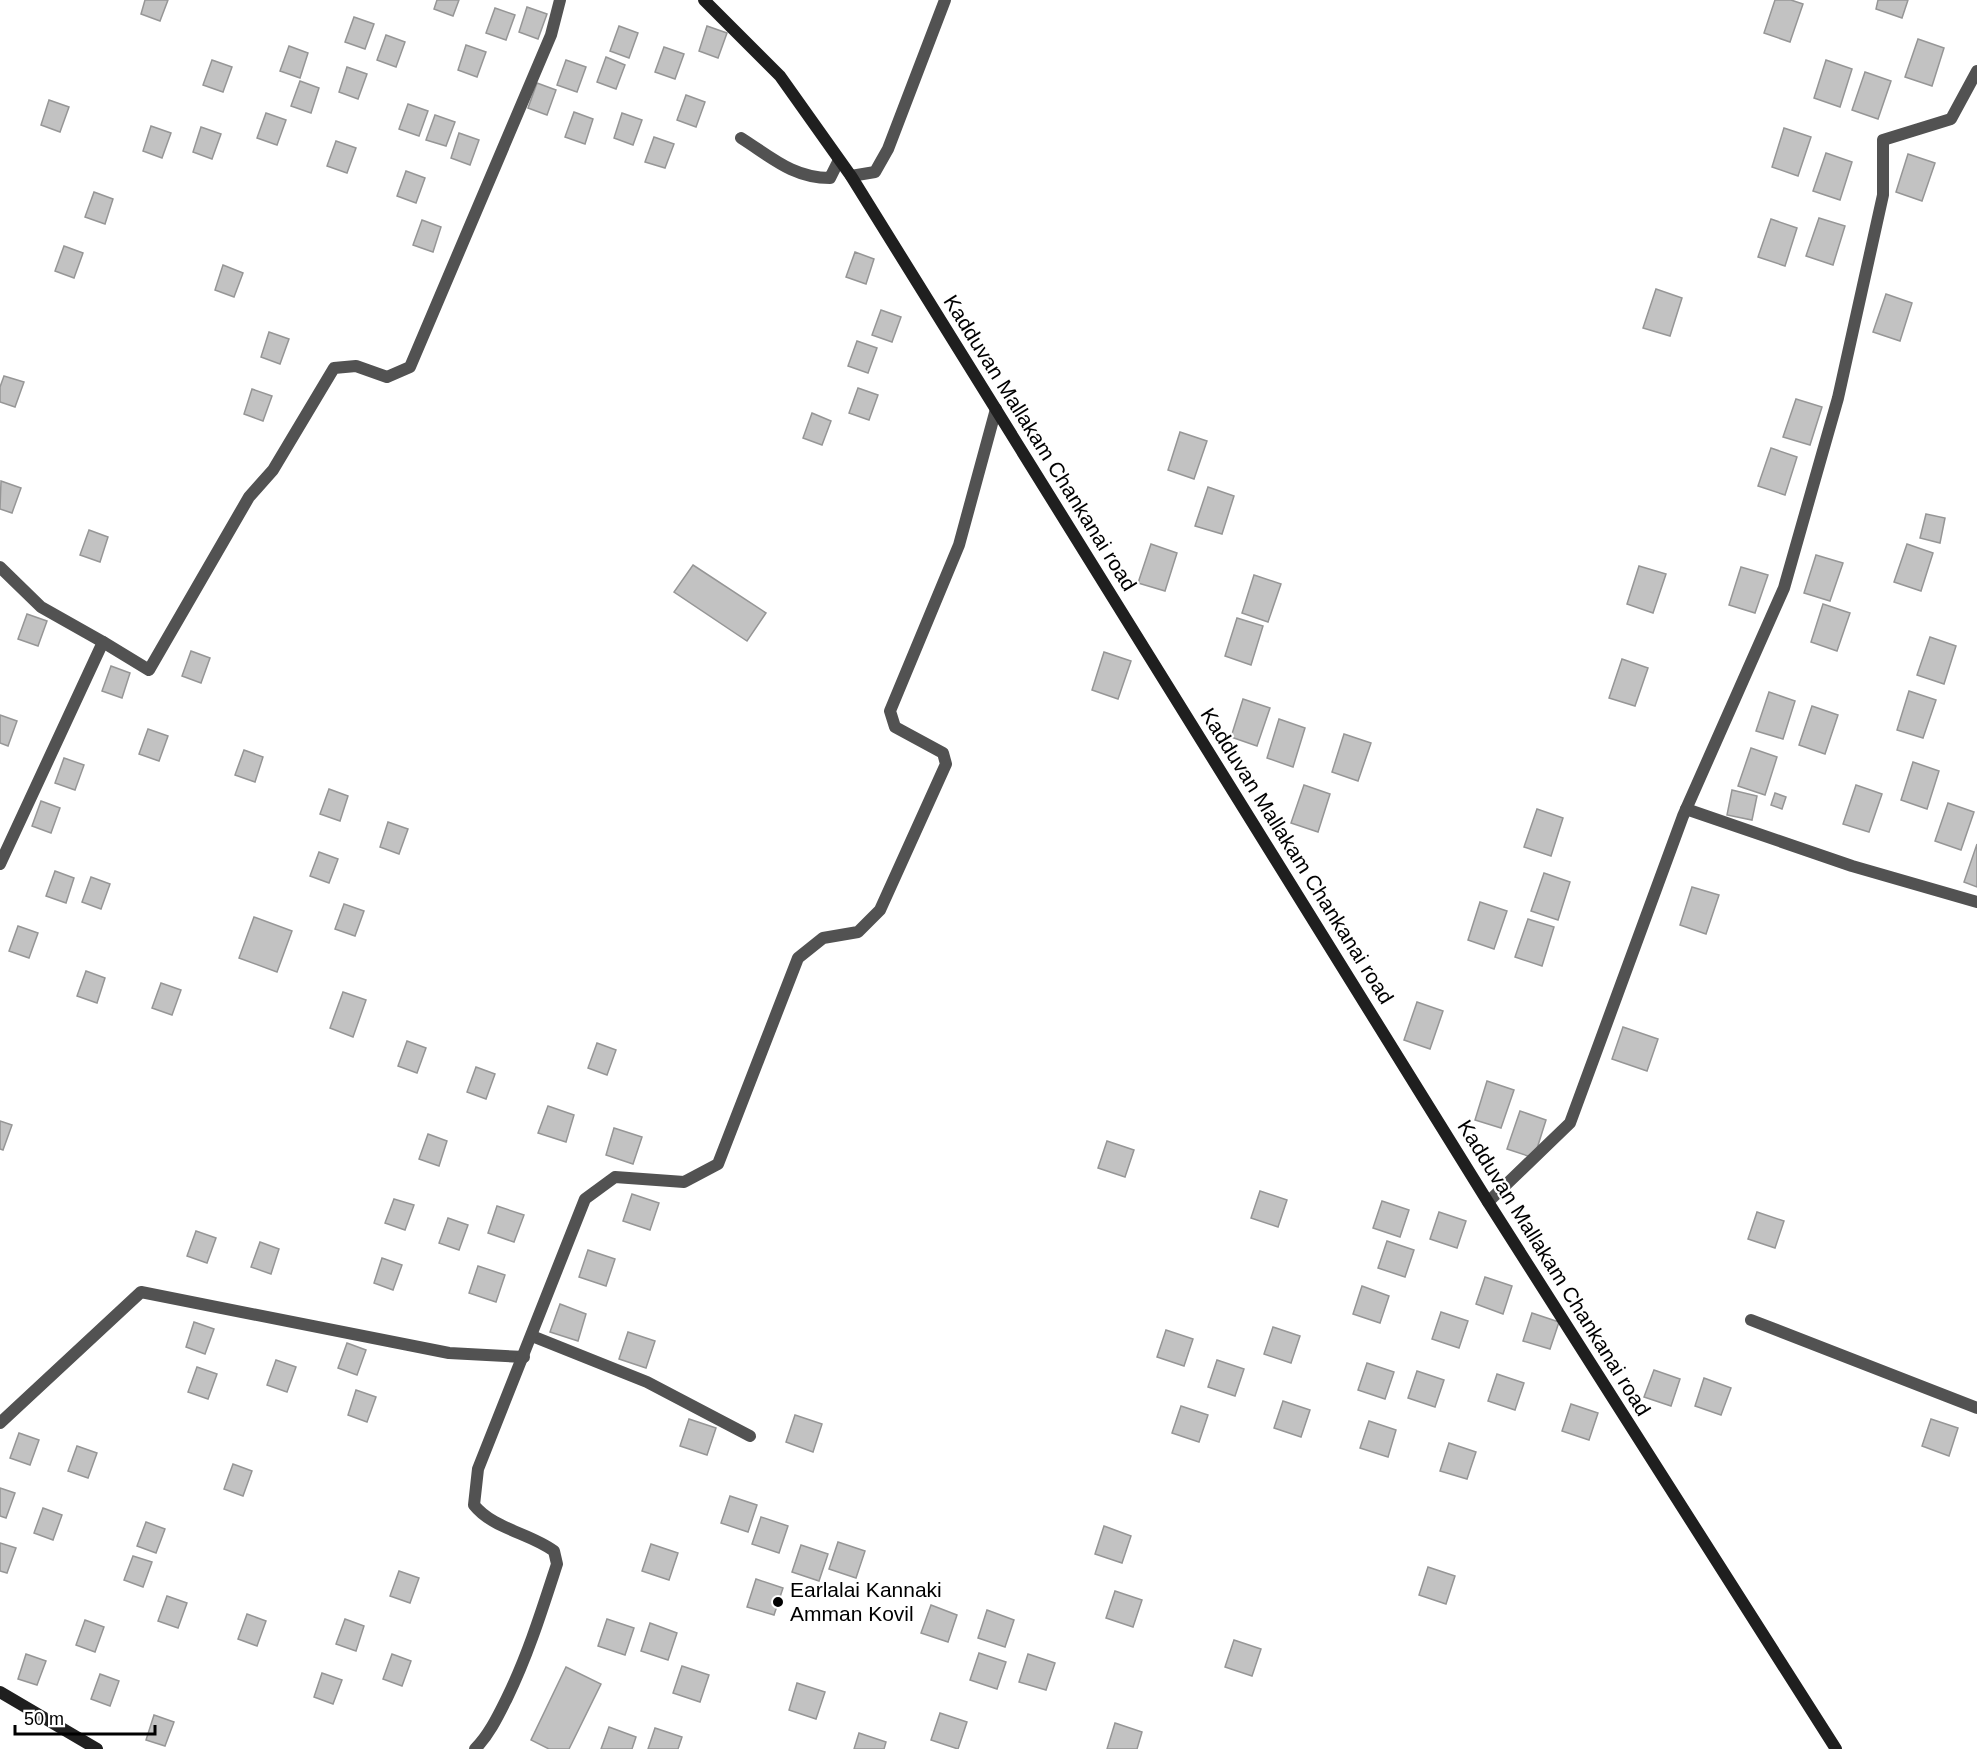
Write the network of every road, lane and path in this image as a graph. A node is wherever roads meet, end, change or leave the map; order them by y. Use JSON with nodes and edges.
{"nodes":[{"id":1,"x":560,"y":0,"type":"edge"},
{"id":2,"x":704,"y":0,"type":"edge"},
{"id":3,"x":945,"y":0,"type":"edge"},
{"id":4,"x":1977,"y":71,"type":"edge"},
{"id":5,"x":741,"y":138,"type":"dead end"},
{"id":6,"x":840,"y":160,"type":"junction"},
{"id":7,"x":851,"y":176,"type":"junction"},
{"id":8,"x":996,"y":409,"type":"junction"},
{"id":9,"x":0,"y":567,"type":"edge"},
{"id":10,"x":103,"y":642,"type":"junction"},
{"id":11,"x":1686,"y":809,"type":"junction"},
{"id":12,"x":0,"y":864,"type":"edge"},
{"id":13,"x":1977,"y":902,"type":"edge"},
{"id":14,"x":1488,"y":1202,"type":"junction"},
{"id":15,"x":1751,"y":1320,"type":"dead end"},
{"id":16,"x":532,"y":1336,"type":"junction"},
{"id":17,"x":524,"y":1356,"type":"junction"},
{"id":18,"x":1977,"y":1408,"type":"edge"},
{"id":19,"x":0,"y":1423,"type":"edge"},
{"id":20,"x":750,"y":1436,"type":"dead end"},
{"id":21,"x":0,"y":1692,"type":"edge"},
{"id":22,"x":97,"y":1749,"type":"edge"},
{"id":23,"x":475,"y":1749,"type":"edge"},
{"id":24,"x":1836,"y":1749,"type":"edge"}],
"edges":[{"from":1,"to":10,"type":"street"},
{"from":2,"to":6,"type":"main road","name":"Kadduvan Mallakam Chankanai road"},
{"from":3,"to":7,"type":"street"},
{"from":4,"to":11,"type":"street"},
{"from":5,"to":6,"type":"street"},
{"from":6,"to":7,"type":"main road","name":"Kadduvan Mallakam Chankanai road"},
{"from":7,"to":8,"type":"main road","name":"Kadduvan Mallakam Chankanai road"},
{"from":8,"to":14,"type":"main road","name":"Kadduvan Mallakam Chankanai road"},
{"from":8,"to":16,"type":"street"},
{"from":9,"to":10,"type":"street"},
{"from":10,"to":12,"type":"street"},
{"from":11,"to":13,"type":"street"},
{"from":11,"to":14,"type":"street"},
{"from":14,"to":24,"type":"main road","name":"Kadduvan Mallakam Chankanai road"},
{"from":15,"to":18,"type":"street"},
{"from":16,"to":17,"type":"street"},
{"from":16,"to":20,"type":"street"},
{"from":17,"to":19,"type":"street"},
{"from":17,"to":23,"type":"street"},
{"from":21,"to":22,"type":"main road"}]}
